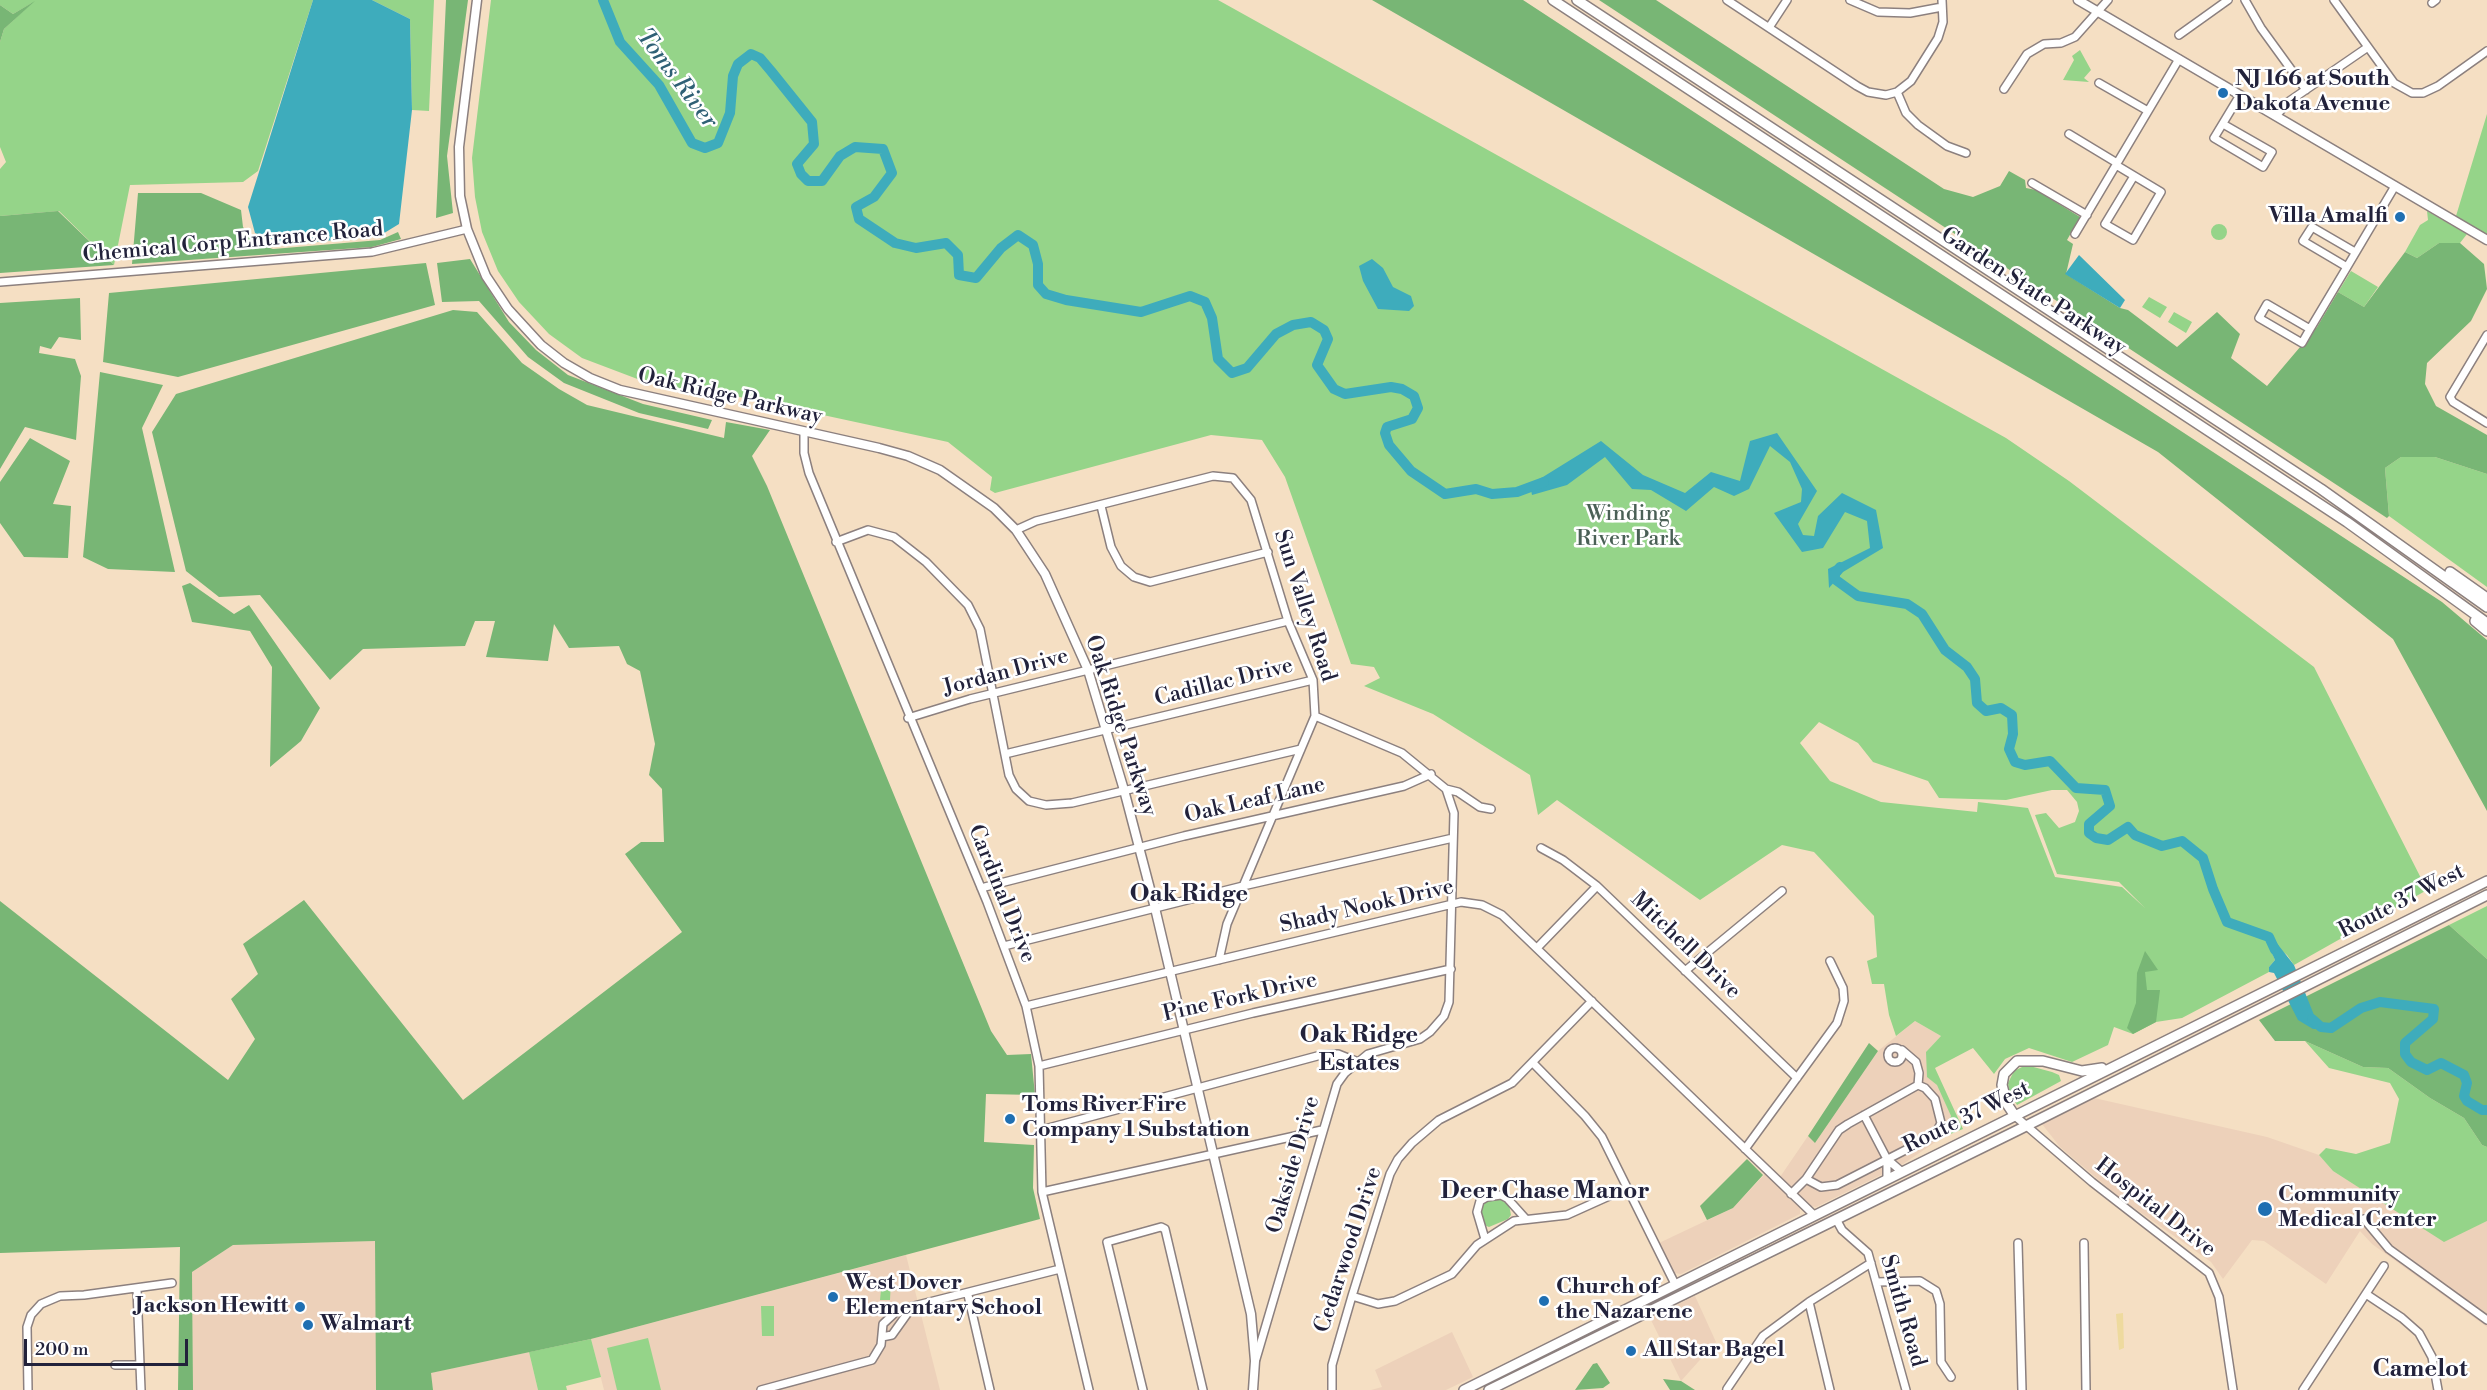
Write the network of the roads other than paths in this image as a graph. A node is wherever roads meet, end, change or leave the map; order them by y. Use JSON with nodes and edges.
{"nodes":[{"id":1,"x":477,"y":0,"type":"edge"},
{"id":2,"x":1553,"y":0,"type":"edge"},
{"id":3,"x":1577,"y":0,"type":"edge"},
{"id":4,"x":1727,"y":0,"type":"edge"},
{"id":5,"x":1786,"y":0,"type":"edge"},
{"id":6,"x":1850,"y":0,"type":"edge"},
{"id":7,"x":2078,"y":0,"type":"edge"},
{"id":8,"x":2108,"y":0,"type":"edge"},
{"id":9,"x":2228,"y":0,"type":"edge"},
{"id":10,"x":2245,"y":0,"type":"edge"},
{"id":11,"x":2334,"y":0,"type":"edge"},
{"id":12,"x":1942,"y":4,"type":"edge"},
{"id":13,"x":2097,"y":12,"type":"junction"},
{"id":14,"x":1770,"y":26,"type":"junction"},
{"id":15,"x":2179,"y":35,"type":"dead end"},
{"id":16,"x":2368,"y":47,"type":"junction"},
{"id":17,"x":2487,"y":51,"type":"edge"},
{"id":18,"x":2179,"y":59,"type":"junction"},
{"id":19,"x":2099,"y":83,"type":"dead end"},
{"id":20,"x":2004,"y":89,"type":"dead end"},
{"id":21,"x":2306,"y":90,"type":"junction"},
{"id":22,"x":1897,"y":92,"type":"junction"},
{"id":23,"x":2240,"y":95,"type":"junction"},
{"id":24,"x":2148,"y":111,"type":"junction"},
{"id":25,"x":2276,"y":116,"type":"junction"},
{"id":26,"x":2223,"y":124,"type":"junction"},
{"id":27,"x":2069,"y":134,"type":"dead end"},
{"id":28,"x":1966,"y":153,"type":"dead end"},
{"id":29,"x":2117,"y":164,"type":"junction"},
{"id":30,"x":2133,"y":176,"type":"junction"},
{"id":31,"x":2032,"y":183,"type":"dead end"},
{"id":32,"x":2395,"y":186,"type":"junction"},
{"id":33,"x":2086,"y":215,"type":"junction"},
{"id":34,"x":467,"y":229,"type":"junction"},
{"id":35,"x":2075,"y":234,"type":"dead end"},
{"id":36,"x":2487,"y":240,"type":"edge"},
{"id":37,"x":2355,"y":252,"type":"junction"},
{"id":38,"x":2347,"y":267,"type":"junction"},
{"id":39,"x":0,"y":282,"type":"edge"},
{"id":40,"x":2310,"y":329,"type":"junction"},
{"id":41,"x":2487,"y":335,"type":"edge"},
{"id":42,"x":2487,"y":423,"type":"edge"},
{"id":43,"x":804,"y":432,"type":"junction"},
{"id":44,"x":2321,"y":489,"type":"junction"},
{"id":45,"x":1101,"y":506,"type":"junction"},
{"id":46,"x":1016,"y":530,"type":"junction"},
{"id":47,"x":836,"y":542,"type":"junction"},
{"id":48,"x":2387,"y":550,"type":"junction"},
{"id":49,"x":1268,"y":552,"type":"junction"},
{"id":50,"x":2487,"y":598,"type":"edge"},
{"id":51,"x":2487,"y":607,"type":"edge"},
{"id":52,"x":1288,"y":621,"type":"junction"},
{"id":53,"x":2487,"y":623,"type":"edge"},
{"id":54,"x":2487,"y":631,"type":"edge"},
{"id":55,"x":1088,"y":670,"type":"junction"},
{"id":56,"x":1313,"y":680,"type":"junction"},
{"id":57,"x":993,"y":693,"type":"junction"},
{"id":58,"x":1315,"y":716,"type":"junction"},
{"id":59,"x":908,"y":718,"type":"junction"},
{"id":60,"x":1107,"y":729,"type":"junction"},
{"id":61,"x":1301,"y":749,"type":"junction"},
{"id":62,"x":1005,"y":754,"type":"junction"},
{"id":63,"x":1431,"y":774,"type":"junction"},
{"id":64,"x":1446,"y":789,"type":"junction"},
{"id":65,"x":1124,"y":790,"type":"junction"},
{"id":66,"x":1491,"y":809,"type":"dead end"},
{"id":67,"x":1273,"y":814,"type":"junction"},
{"id":68,"x":1454,"y":837,"type":"junction"},
{"id":69,"x":1139,"y":847,"type":"junction"},
{"id":70,"x":1541,"y":848,"type":"dead end"},
{"id":71,"x":2487,"y":879,"type":"edge"},
{"id":72,"x":1243,"y":886,"type":"junction"},
{"id":73,"x":1597,"y":886,"type":"junction"},
{"id":74,"x":981,"y":888,"type":"junction"},
{"id":75,"x":1782,"y":891,"type":"dead end"},
{"id":76,"x":2486,"y":896,"type":"edge"},
{"id":77,"x":1452,"y":904,"type":"junction"},
{"id":78,"x":1155,"y":908,"type":"junction"},
{"id":79,"x":1004,"y":946,"type":"junction"},
{"id":80,"x":1537,"y":948,"type":"junction"},
{"id":81,"x":1219,"y":960,"type":"junction"},
{"id":82,"x":1830,"y":961,"type":"dead end"},
{"id":83,"x":1451,"y":969,"type":"junction"},
{"id":84,"x":1170,"y":971,"type":"junction"},
{"id":85,"x":1685,"y":971,"type":"junction"},
{"id":86,"x":2311,"y":976,"type":"junction"},
{"id":87,"x":1592,"y":1001,"type":"junction"},
{"id":88,"x":1026,"y":1006,"type":"junction"},
{"id":89,"x":1183,"y":1030,"type":"junction"},
{"id":90,"x":1902,"y":1050,"type":"dead end"},
{"id":91,"x":2132,"y":1058,"type":"junction"},
{"id":92,"x":1358,"y":1062,"type":"junction"},
{"id":93,"x":1533,"y":1063,"type":"junction"},
{"id":94,"x":1039,"y":1066,"type":"junction"},
{"id":95,"x":1797,"y":1078,"type":"junction"},
{"id":96,"x":1918,"y":1085,"type":"junction"},
{"id":97,"x":1197,"y":1088,"type":"junction"},
{"id":98,"x":1864,"y":1115,"type":"junction"},
{"id":99,"x":2015,"y":1116,"type":"junction"},
{"id":100,"x":2025,"y":1126,"type":"junction"},
{"id":101,"x":1041,"y":1130,"type":"junction"},
{"id":102,"x":1322,"y":1130,"type":"junction"},
{"id":103,"x":1744,"y":1149,"type":"junction"},
{"id":104,"x":1214,"y":1154,"type":"junction"},
{"id":105,"x":1887,"y":1159,"type":"junction"},
{"id":106,"x":1902,"y":1172,"type":"junction"},
{"id":107,"x":1806,"y":1179,"type":"junction"},
{"id":108,"x":1887,"y":1179,"type":"junction"},
{"id":109,"x":1627,"y":1188,"type":"junction"},
{"id":110,"x":1042,"y":1192,"type":"junction"},
{"id":111,"x":1791,"y":1194,"type":"junction"},
{"id":112,"x":1814,"y":1215,"type":"junction"},
{"id":113,"x":1525,"y":1218,"type":"junction"},
{"id":114,"x":1836,"y":1219,"type":"junction"},
{"id":115,"x":2364,"y":1219,"type":"dead end"},
{"id":116,"x":1485,"y":1239,"type":"junction"},
{"id":117,"x":2019,"y":1243,"type":"dead end"},
{"id":118,"x":2084,"y":1244,"type":"dead end"},
{"id":119,"x":1871,"y":1263,"type":"junction"},
{"id":120,"x":2384,"y":1266,"type":"dead end"},
{"id":121,"x":1060,"y":1269,"type":"junction"},
{"id":122,"x":1877,"y":1282,"type":"junction"},
{"id":123,"x":172,"y":1283,"type":"dead end"},
{"id":124,"x":1676,"y":1284,"type":"junction"},
{"id":125,"x":137,"y":1288,"type":"junction"},
{"id":126,"x":2366,"y":1294,"type":"junction"},
{"id":127,"x":968,"y":1295,"type":"junction"},
{"id":128,"x":1352,"y":1296,"type":"junction"},
{"id":129,"x":1809,"y":1302,"type":"junction"},
{"id":130,"x":912,"y":1307,"type":"junction"},
{"id":131,"x":2487,"y":1320,"type":"edge"},
{"id":132,"x":882,"y":1337,"type":"junction"},
{"id":133,"x":1255,"y":1361,"type":"junction"},
{"id":134,"x":116,"y":1365,"type":"dead end"},
{"id":135,"x":140,"y":1365,"type":"junction"},
{"id":136,"x":1951,"y":1377,"type":"dead end"},
{"id":137,"x":1727,"y":1389,"type":"edge"},
{"id":138,"x":28,"y":1390,"type":"edge"},
{"id":139,"x":141,"y":1390,"type":"edge"},
{"id":140,"x":761,"y":1390,"type":"edge"},
{"id":141,"x":990,"y":1390,"type":"edge"},
{"id":142,"x":1089,"y":1390,"type":"edge"},
{"id":143,"x":1143,"y":1390,"type":"edge"},
{"id":144,"x":1203,"y":1390,"type":"edge"},
{"id":145,"x":1253,"y":1390,"type":"edge"},
{"id":146,"x":1332,"y":1390,"type":"edge"},
{"id":147,"x":1464,"y":1390,"type":"edge"},
{"id":148,"x":1489,"y":1390,"type":"edge"},
{"id":149,"x":1830,"y":1390,"type":"edge"},
{"id":150,"x":1906,"y":1390,"type":"edge"},
{"id":151,"x":2022,"y":1390,"type":"edge"},
{"id":152,"x":2086,"y":1390,"type":"edge"},
{"id":153,"x":2233,"y":1390,"type":"edge"},
{"id":154,"x":2303,"y":1390,"type":"edge"},
{"id":155,"x":2438,"y":1390,"type":"edge"}],
"edges":[{"from":1,"to":34,"type":"main road","name":"Oak Ridge Parkway"},
{"from":2,"to":48,"type":"highway","name":"Garden State Parkway"},
{"from":3,"to":44,"type":"highway","name":"Garden State Parkway"},
{"from":4,"to":14,"type":"street"},
{"from":5,"to":14,"type":"street"},
{"from":6,"to":12,"type":"street"},
{"from":7,"to":13,"type":"main road"},
{"from":8,"to":13,"type":"street"},
{"from":9,"to":15,"type":"street"},
{"from":10,"to":21,"type":"street"},
{"from":11,"to":16,"type":"street"},
{"from":12,"to":22,"type":"street"},
{"from":13,"to":18,"type":"main road"},
{"from":13,"to":20,"type":"street"},
{"from":14,"to":22,"type":"street"},
{"from":16,"to":17,"type":"street"},
{"from":16,"to":21,"type":"street"},
{"from":18,"to":23,"type":"main road"},
{"from":18,"to":24,"type":"street"},
{"from":19,"to":24,"type":"street"},
{"from":21,"to":25,"type":"street"},
{"from":22,"to":28,"type":"street"},
{"from":23,"to":25,"type":"main road"},
{"from":23,"to":26,"type":"street"},
{"from":24,"to":29,"type":"street"},
{"from":25,"to":32,"type":"main road"},
{"from":26,"to":26,"type":"street"},
{"from":27,"to":29,"type":"street"},
{"from":29,"to":30,"type":"street"},
{"from":29,"to":33,"type":"street"},
{"from":30,"to":30,"type":"street"},
{"from":31,"to":33,"type":"street"},
{"from":32,"to":36,"type":"main road"},
{"from":32,"to":37,"type":"street"},
{"from":33,"to":35,"type":"street"},
{"from":34,"to":39,"type":"street","name":"Chemical Corp Entrance Road"},
{"from":34,"to":43,"type":"main road","name":"Oak Ridge Parkway"},
{"from":37,"to":38,"type":"street"},
{"from":37,"to":38,"type":"street"},
{"from":38,"to":40,"type":"street"},
{"from":40,"to":40,"type":"street"},
{"from":41,"to":42,"type":"street"},
{"from":43,"to":46,"type":"main road","name":"Oak Ridge Parkway"},
{"from":43,"to":47,"type":"street","name":"Cardinal Drive"},
{"from":44,"to":50,"type":"highway"},
{"from":44,"to":51,"type":"highway","name":"Garden State Parkway"},
{"from":45,"to":46,"type":"street","name":"Sun Valley Road"},
{"from":45,"to":49,"type":"street"},
{"from":45,"to":49,"type":"street","name":"Sun Valley Road"},
{"from":46,"to":55,"type":"main road","name":"Oak Ridge Parkway"},
{"from":47,"to":57,"type":"street"},
{"from":47,"to":59,"type":"street","name":"Cardinal Drive"},
{"from":48,"to":53,"type":"highway","name":"Garden State Parkway"},
{"from":48,"to":54,"type":"highway"},
{"from":49,"to":52,"type":"street","name":"Sun Valley Road"},
{"from":52,"to":55,"type":"street","name":"Jordan Drive"},
{"from":52,"to":56,"type":"street","name":"Sun Valley Road"},
{"from":55,"to":57,"type":"street","name":"Jordan Drive"},
{"from":55,"to":60,"type":"main road","name":"Oak Ridge Parkway"},
{"from":56,"to":58,"type":"street","name":"Sun Valley Road"},
{"from":56,"to":60,"type":"street","name":"Cadillac Drive"},
{"from":57,"to":59,"type":"street","name":"Jordan Drive"},
{"from":57,"to":62,"type":"street"},
{"from":58,"to":61,"type":"street","name":"Sun Valley Road"},
{"from":58,"to":63,"type":"street"},
{"from":59,"to":74,"type":"street","name":"Cardinal Drive"},
{"from":60,"to":62,"type":"street","name":"Cadillac Drive"},
{"from":60,"to":65,"type":"main road","name":"Oak Ridge Parkway"},
{"from":61,"to":65,"type":"street"},
{"from":61,"to":67,"type":"street","name":"Sun Valley Road"},
{"from":62,"to":65,"type":"street"},
{"from":63,"to":64,"type":"street"},
{"from":63,"to":67,"type":"street","name":"Oak Leaf Lane"},
{"from":64,"to":66,"type":"street"},
{"from":64,"to":68,"type":"street","name":"Oakside Drive"},
{"from":65,"to":69,"type":"main road","name":"Oak Ridge Parkway"},
{"from":67,"to":69,"type":"street","name":"Oak Leaf Lane"},
{"from":67,"to":72,"type":"street","name":"Sun Valley Road"},
{"from":68,"to":72,"type":"street"},
{"from":68,"to":77,"type":"street","name":"Oakside Drive"},
{"from":69,"to":74,"type":"street","name":"Oak Leaf Lane"},
{"from":69,"to":78,"type":"main road","name":"Oak Ridge Parkway"},
{"from":70,"to":73,"type":"street","name":"Mitchell Drive"},
{"from":71,"to":86,"type":"highway","name":"Route 37 West"},
{"from":72,"to":78,"type":"street"},
{"from":72,"to":81,"type":"street","name":"Sun Valley Road"},
{"from":73,"to":80,"type":"street"},
{"from":73,"to":85,"type":"street","name":"Mitchell Drive"},
{"from":74,"to":79,"type":"street","name":"Cardinal Drive"},
{"from":75,"to":85,"type":"street"},
{"from":76,"to":86,"type":"highway","name":"Route 37 West"},
{"from":77,"to":80,"type":"street","name":"Shady Nook Drive"},
{"from":77,"to":81,"type":"street","name":"Shady Nook Drive"},
{"from":77,"to":83,"type":"street","name":"Oakside Drive"},
{"from":78,"to":79,"type":"street"},
{"from":78,"to":84,"type":"main road","name":"Oak Ridge Parkway"},
{"from":79,"to":88,"type":"street","name":"Cardinal Drive"},
{"from":80,"to":87,"type":"street","name":"Shady Nook Drive"},
{"from":81,"to":84,"type":"street","name":"Shady Nook Drive"},
{"from":82,"to":95,"type":"street"},
{"from":83,"to":89,"type":"street","name":"Pine Fork Drive"},
{"from":83,"to":92,"type":"street","name":"Oakside Drive"},
{"from":84,"to":88,"type":"street","name":"Shady Nook Drive"},
{"from":84,"to":89,"type":"main road","name":"Oak Ridge Parkway"},
{"from":85,"to":95,"type":"street","name":"Mitchell Drive"},
{"from":86,"to":91,"type":"highway","name":"Route 37 West"},
{"from":86,"to":100,"type":"highway","name":"Route 37 West"},
{"from":87,"to":93,"type":"street","name":"Cedarwood Drive"},
{"from":87,"to":103,"type":"street","name":"Shady Nook Drive"},
{"from":88,"to":94,"type":"street","name":"Cardinal Drive"},
{"from":89,"to":94,"type":"street","name":"Pine Fork Drive"},
{"from":89,"to":97,"type":"main road","name":"Oak Ridge Parkway"},
{"from":90,"to":96,"type":"street"},
{"from":91,"to":99,"type":"highway","name":"Route 37 West"},
{"from":91,"to":99,"type":"highway"},
{"from":92,"to":97,"type":"street"},
{"from":92,"to":102,"type":"street","name":"Oakside Drive"},
{"from":93,"to":109,"type":"street"},
{"from":93,"to":128,"type":"street","name":"Cedarwood Drive"},
{"from":94,"to":101,"type":"street","name":"Cardinal Drive"},
{"from":95,"to":103,"type":"street"},
{"from":96,"to":98,"type":"street"},
{"from":96,"to":105,"type":"street"},
{"from":97,"to":101,"type":"street"},
{"from":97,"to":104,"type":"main road","name":"Oak Ridge Parkway"},
{"from":98,"to":105,"type":"street"},
{"from":98,"to":107,"type":"street"},
{"from":99,"to":100,"type":"street","name":"Hospital Drive"},
{"from":99,"to":106,"type":"highway","name":"Route 37 West"},
{"from":100,"to":114,"type":"highway","name":"Route 37 West"},
{"from":100,"to":153,"type":"street","name":"Hospital Drive"},
{"from":101,"to":110,"type":"street","name":"Cardinal Drive"},
{"from":102,"to":104,"type":"street"},
{"from":102,"to":133,"type":"street","name":"Oakside Drive"},
{"from":103,"to":111,"type":"street","name":"Shady Nook Drive"},
{"from":104,"to":110,"type":"street"},
{"from":104,"to":133,"type":"main road","name":"Oak Ridge Parkway"},
{"from":105,"to":106,"type":"street"},
{"from":105,"to":107,"type":"street"},
{"from":105,"to":108,"type":"street"},
{"from":106,"to":108,"type":"highway","name":"Route 37 West"},
{"from":107,"to":111,"type":"street"},
{"from":108,"to":112,"type":"highway","name":"Route 37 West"},
{"from":109,"to":113,"type":"street"},
{"from":109,"to":124,"type":"street"},
{"from":110,"to":121,"type":"street","name":"Cardinal Drive"},
{"from":111,"to":112,"type":"street","name":"Shady Nook Drive"},
{"from":112,"to":124,"type":"highway","name":"Route 37 West"},
{"from":113,"to":116,"type":"street"},
{"from":113,"to":116,"type":"street"},
{"from":114,"to":119,"type":"street","name":"Smith Road"},
{"from":114,"to":148,"type":"highway","name":"Route 37 West"},
{"from":115,"to":131,"type":"street"},
{"from":116,"to":128,"type":"street"},
{"from":117,"to":151,"type":"street"},
{"from":118,"to":152,"type":"street"},
{"from":119,"to":122,"type":"street","name":"Smith Road"},
{"from":119,"to":129,"type":"street"},
{"from":120,"to":126,"type":"street"},
{"from":121,"to":127,"type":"street"},
{"from":121,"to":142,"type":"street","name":"Cardinal Drive"},
{"from":122,"to":136,"type":"street"},
{"from":122,"to":150,"type":"street","name":"Smith Road"},
{"from":123,"to":125,"type":"street"},
{"from":124,"to":147,"type":"highway","name":"Route 37 West"},
{"from":125,"to":135,"type":"street"},
{"from":125,"to":138,"type":"street"},
{"from":126,"to":154,"type":"street"},
{"from":126,"to":155,"type":"street"},
{"from":127,"to":130,"type":"street"},
{"from":127,"to":141,"type":"street"},
{"from":128,"to":146,"type":"street","name":"Cedarwood Drive"},
{"from":129,"to":137,"type":"street"},
{"from":129,"to":149,"type":"street"},
{"from":130,"to":132,"type":"street"},
{"from":130,"to":132,"type":"street"},
{"from":132,"to":140,"type":"street"},
{"from":133,"to":145,"type":"main road","name":"Oak Ridge Parkway"},
{"from":134,"to":135,"type":"street"},
{"from":135,"to":139,"type":"street"},
{"from":143,"to":144,"type":"street"}]}
